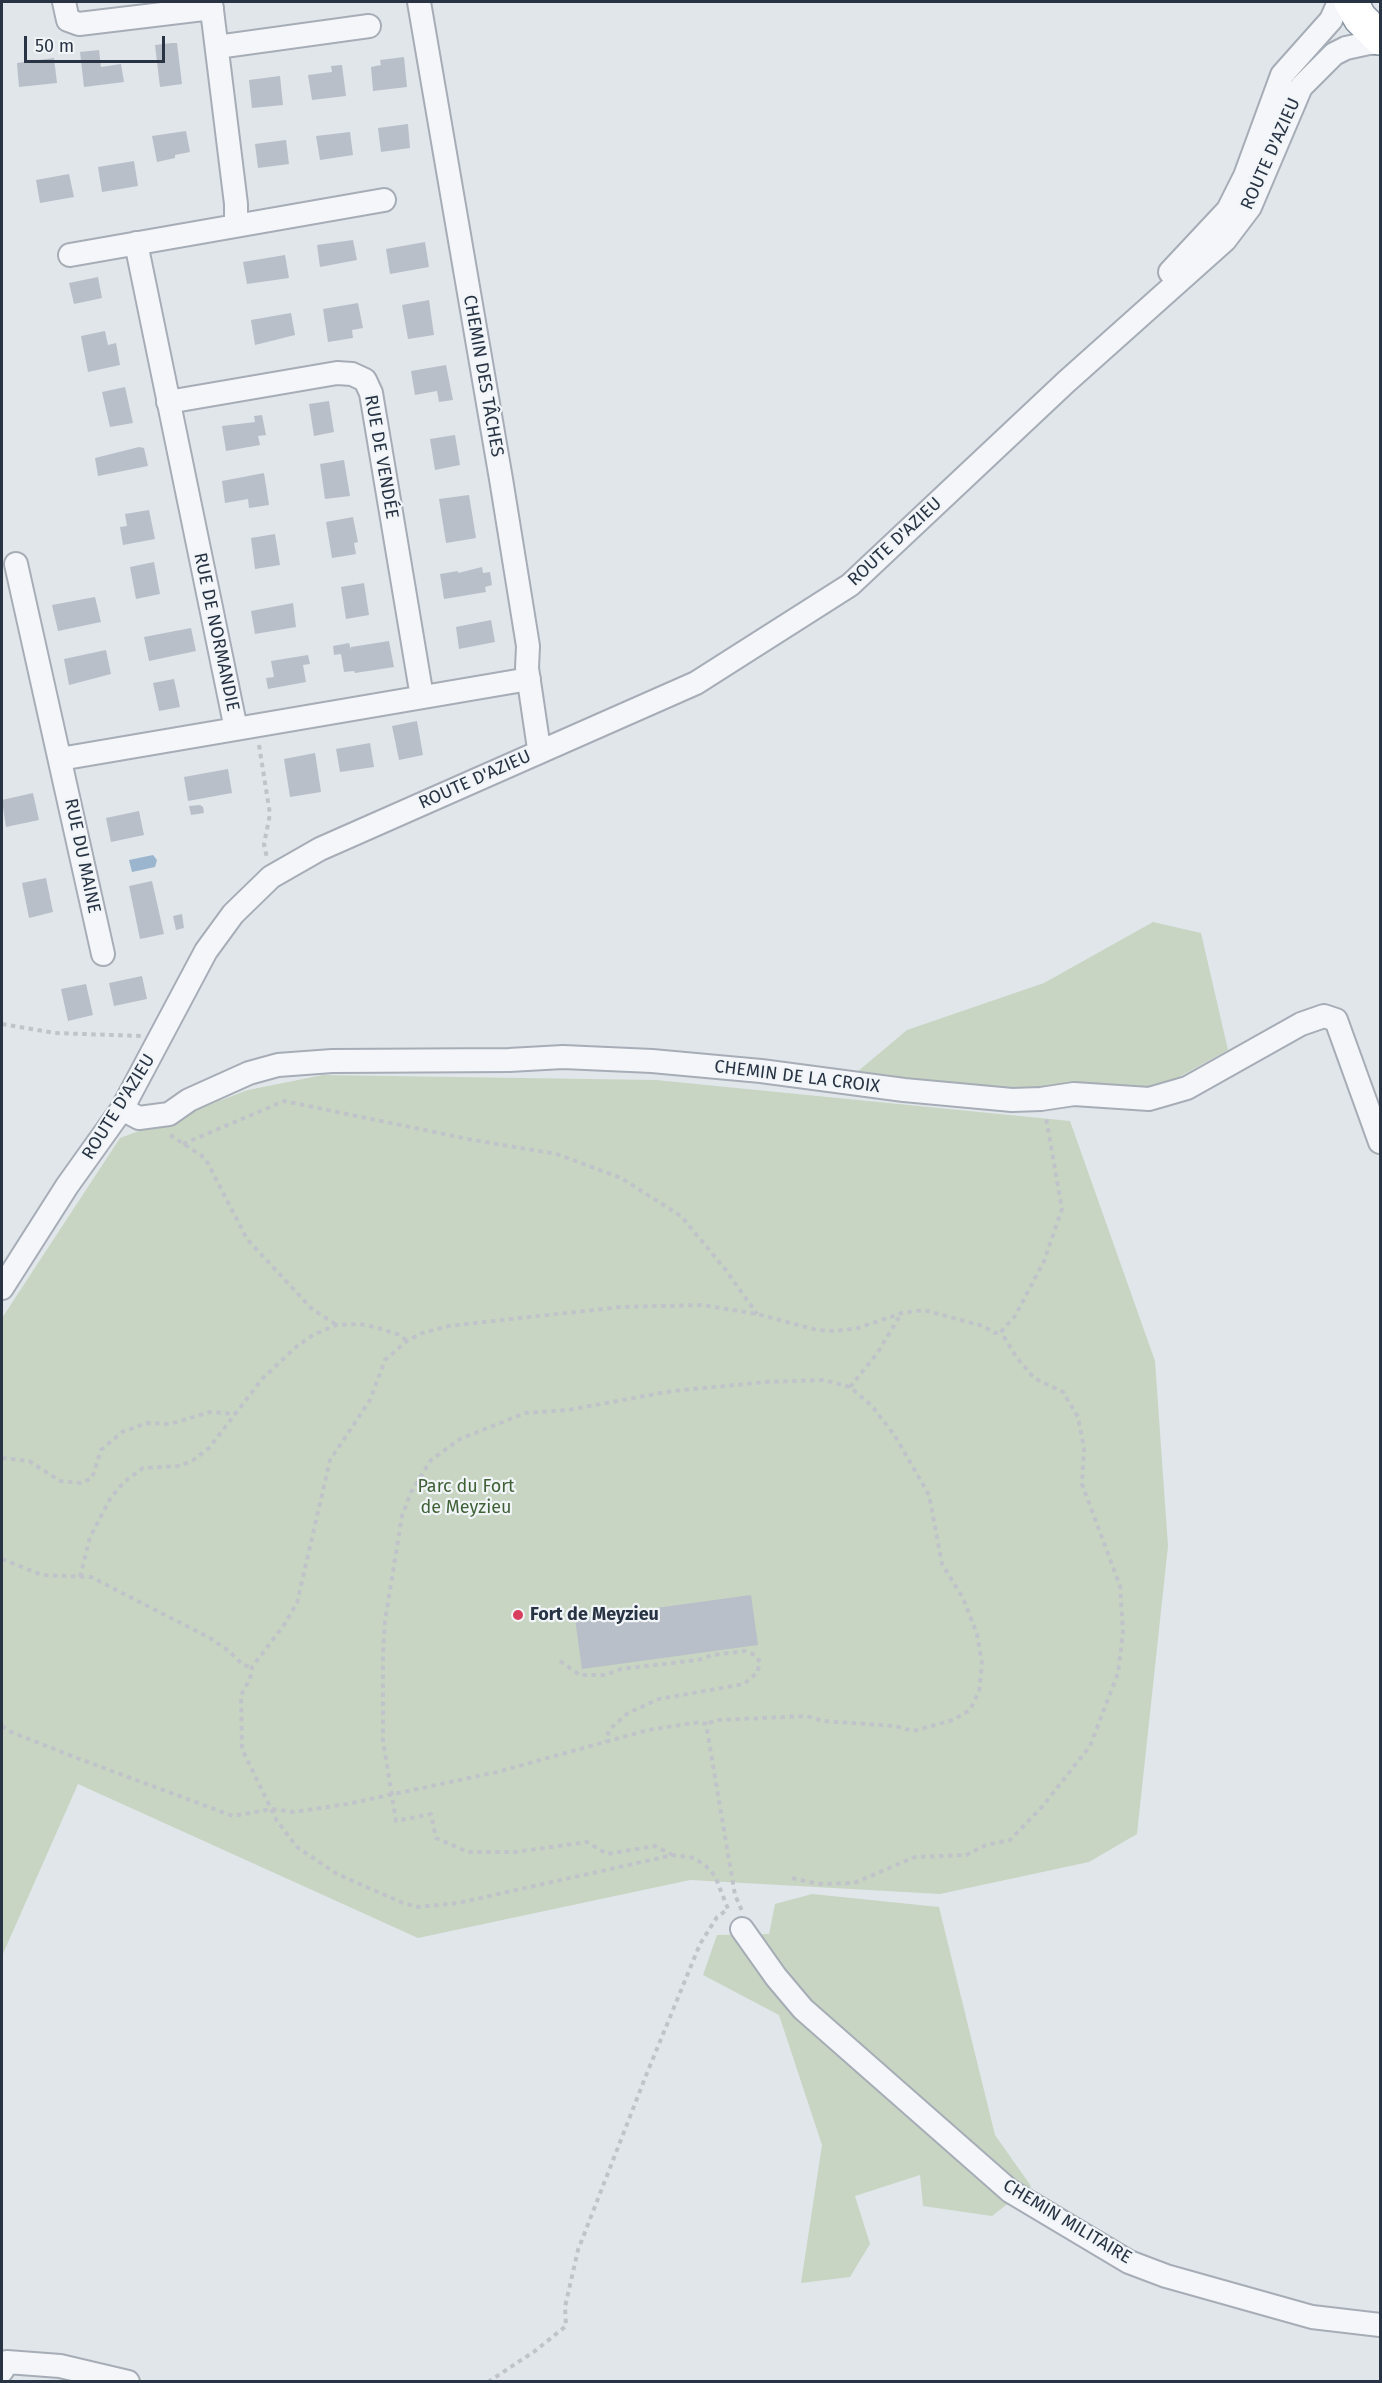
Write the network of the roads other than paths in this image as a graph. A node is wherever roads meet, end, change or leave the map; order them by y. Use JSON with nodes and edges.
{"nodes":[{"id":1,"x":64,"y":2,"type":"edge"},
{"id":2,"x":419,"y":2,"type":"edge"},
{"id":3,"x":1339,"y":2,"type":"edge"},
{"id":4,"x":1351,"y":2,"type":"edge"},
{"id":5,"x":212,"y":5,"type":"edge"},
{"id":6,"x":369,"y":26,"type":"dead end"},
{"id":7,"x":1380,"y":38,"type":"edge"},
{"id":8,"x":1380,"y":43,"type":"edge"},
{"id":9,"x":217,"y":47,"type":"junction"},
{"id":10,"x":384,"y":200,"type":"dead end"},
{"id":11,"x":236,"y":225,"type":"junction"},
{"id":12,"x":136,"y":243,"type":"junction"},
{"id":13,"x":70,"y":255,"type":"dead end"},
{"id":14,"x":1066,"y":382,"type":"junction"},
{"id":15,"x":168,"y":402,"type":"junction"},
{"id":16,"x":16,"y":564,"type":"dead end"},
{"id":17,"x":530,"y":679,"type":"junction"},
{"id":18,"x":422,"y":697,"type":"junction"},
{"id":19,"x":246,"y":727,"type":"junction"},
{"id":20,"x":541,"y":751,"type":"junction"},
{"id":21,"x":60,"y":759,"type":"junction"},
{"id":22,"x":103,"y":954,"type":"dead end"},
{"id":23,"x":122,"y":1109,"type":"junction"},
{"id":24,"x":1380,"y":1142,"type":"edge"},
{"id":25,"x":2,"y":1288,"type":"edge"},
{"id":26,"x":742,"y":1921,"type":"road end"},
{"id":27,"x":1380,"y":2325,"type":"edge"},
{"id":28,"x":4,"y":2367,"type":"edge"},
{"id":29,"x":128,"y":2382,"type":"edge"}],
"edges":[{"from":1,"to":5,"type":"street"},
{"from":2,"to":17,"type":"street","name":"CHEMIN DES TÂCHES"},
{"from":3,"to":14,"type":"street","name":"ROUTE D'AZIEU"},
{"from":4,"to":7,"type":"highway"},
{"from":5,"to":9,"type":"street"},
{"from":6,"to":9,"type":"street"},
{"from":8,"to":14,"type":"street","name":"ROUTE D'AZIEU"},
{"from":9,"to":11,"type":"street"},
{"from":10,"to":11,"type":"street"},
{"from":11,"to":12,"type":"street"},
{"from":12,"to":13,"type":"street"},
{"from":12,"to":15,"type":"street","name":"RUE DE NORMANDIE"},
{"from":14,"to":20,"type":"street","name":"ROUTE D'AZIEU"},
{"from":15,"to":18,"type":"street","name":"RUE DE VENDÉE"},
{"from":15,"to":19,"type":"street","name":"RUE DE NORMANDIE"},
{"from":16,"to":21,"type":"street","name":"RUE DU MAINE"},
{"from":17,"to":18,"type":"street","name":"RUE DE NORMANDIE"},
{"from":17,"to":20,"type":"street","name":"CHEMIN DES TÂCHES"},
{"from":18,"to":19,"type":"street","name":"RUE DE NORMANDIE"},
{"from":19,"to":21,"type":"street"},
{"from":20,"to":23,"type":"street","name":"ROUTE D'AZIEU"},
{"from":21,"to":22,"type":"street","name":"RUE DU MAINE"},
{"from":23,"to":24,"type":"street","name":"CHEMIN DE LA CROIX"},
{"from":23,"to":25,"type":"street","name":"ROUTE D'AZIEU"},
{"from":26,"to":27,"type":"street","name":"CHEMIN MILITAIRE"},
{"from":28,"to":29,"type":"street"}]}
